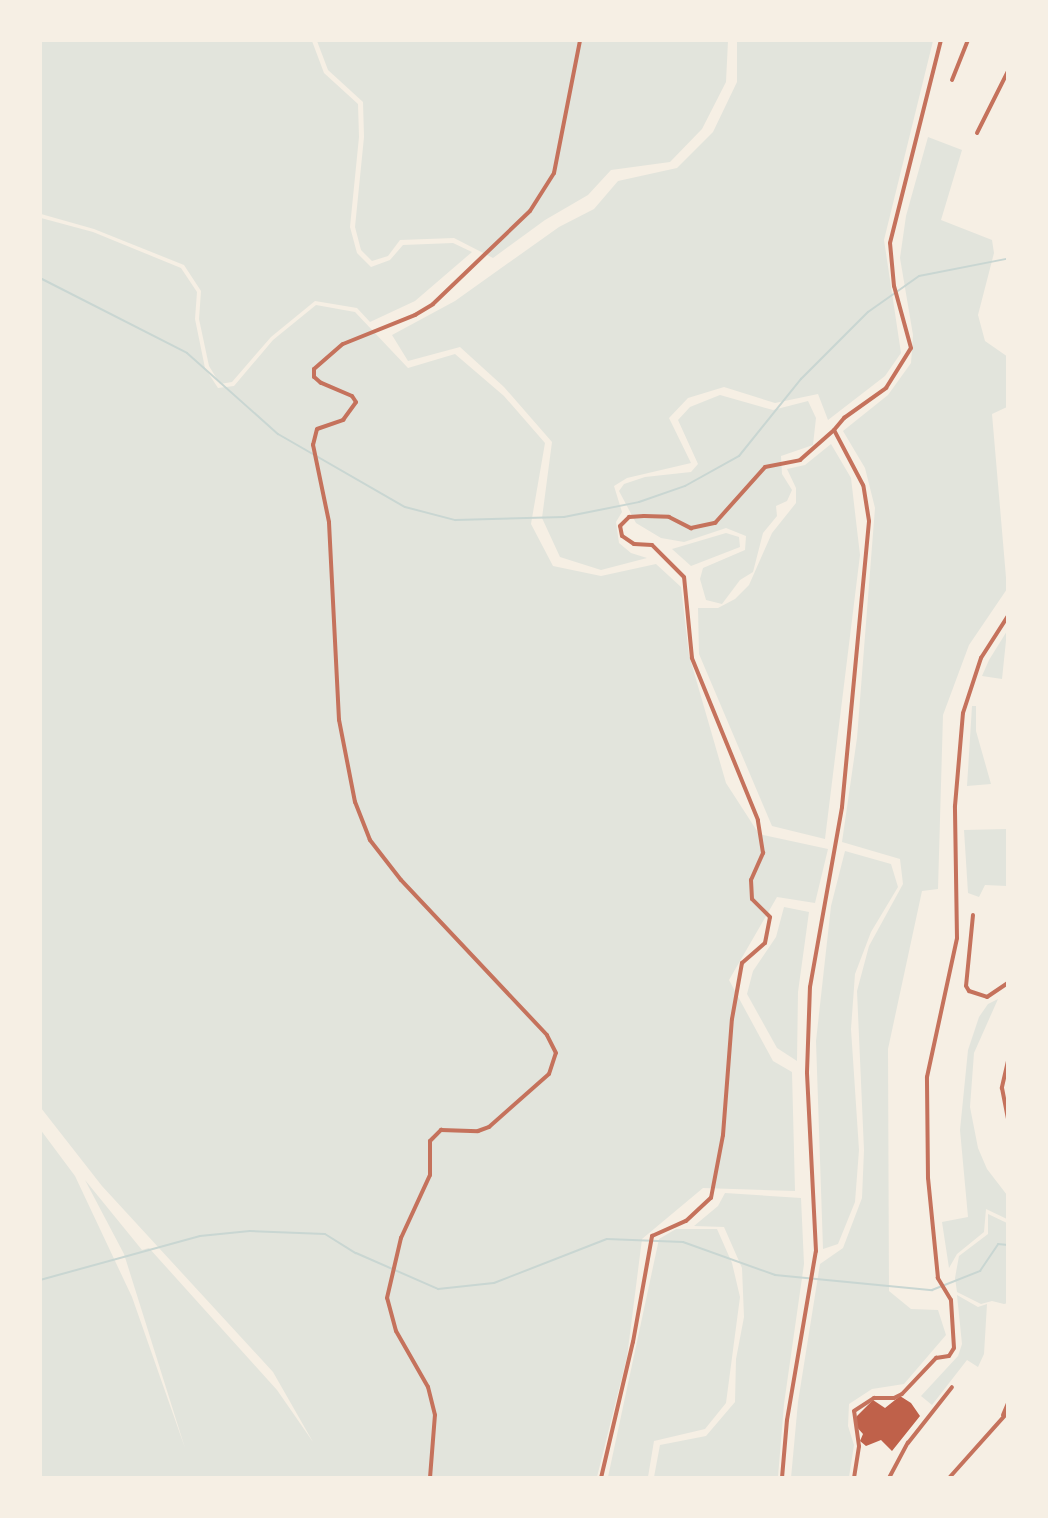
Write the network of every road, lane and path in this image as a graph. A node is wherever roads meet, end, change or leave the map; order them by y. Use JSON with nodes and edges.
{"nodes":[{"id":1,"x":580,"y":40,"type":"edge"},
{"id":2,"x":941,"y":40,"type":"edge"},
{"id":3,"x":968,"y":40,"type":"edge"},
{"id":4,"x":1008,"y":71,"type":"edge"},
{"id":5,"x":952,"y":80,"type":"dead end"},
{"id":6,"x":977,"y":134,"type":"dead end"},
{"id":7,"x":834,"y":430,"type":"junction"},
{"id":8,"x":1008,"y":616,"type":"edge"},
{"id":9,"x":973,"y":915,"type":"dead end"},
{"id":10,"x":1008,"y":983,"type":"edge"},
{"id":11,"x":1008,"y":1060,"type":"edge"},
{"id":12,"x":1005,"y":1075,"type":"edge"},
{"id":13,"x":1008,"y":1119,"type":"edge"},
{"id":14,"x":952,"y":1387,"type":"dead end"},
{"id":15,"x":1008,"y":1403,"type":"edge"},
{"id":16,"x":1008,"y":1412,"type":"edge"},
{"id":17,"x":1003,"y":1416,"type":"junction"},
{"id":18,"x":430,"y":1478,"type":"edge"},
{"id":19,"x":601,"y":1478,"type":"edge"},
{"id":20,"x":782,"y":1478,"type":"edge"},
{"id":21,"x":854,"y":1478,"type":"edge"},
{"id":22,"x":889,"y":1478,"type":"edge"},
{"id":23,"x":949,"y":1478,"type":"edge"}],
"edges":[{"from":1,"to":18,"type":"street"},
{"from":2,"to":7,"type":"street"},
{"from":3,"to":5,"type":"street"},
{"from":4,"to":6,"type":"street"},
{"from":7,"to":19,"type":"street"},
{"from":7,"to":20,"type":"street"},
{"from":8,"to":21,"type":"street"},
{"from":9,"to":10,"type":"street"},
{"from":11,"to":12,"type":"street"},
{"from":12,"to":13,"type":"street"},
{"from":14,"to":22,"type":"street"},
{"from":15,"to":17,"type":"street"},
{"from":16,"to":17,"type":"street"},
{"from":17,"to":23,"type":"street"}]}
